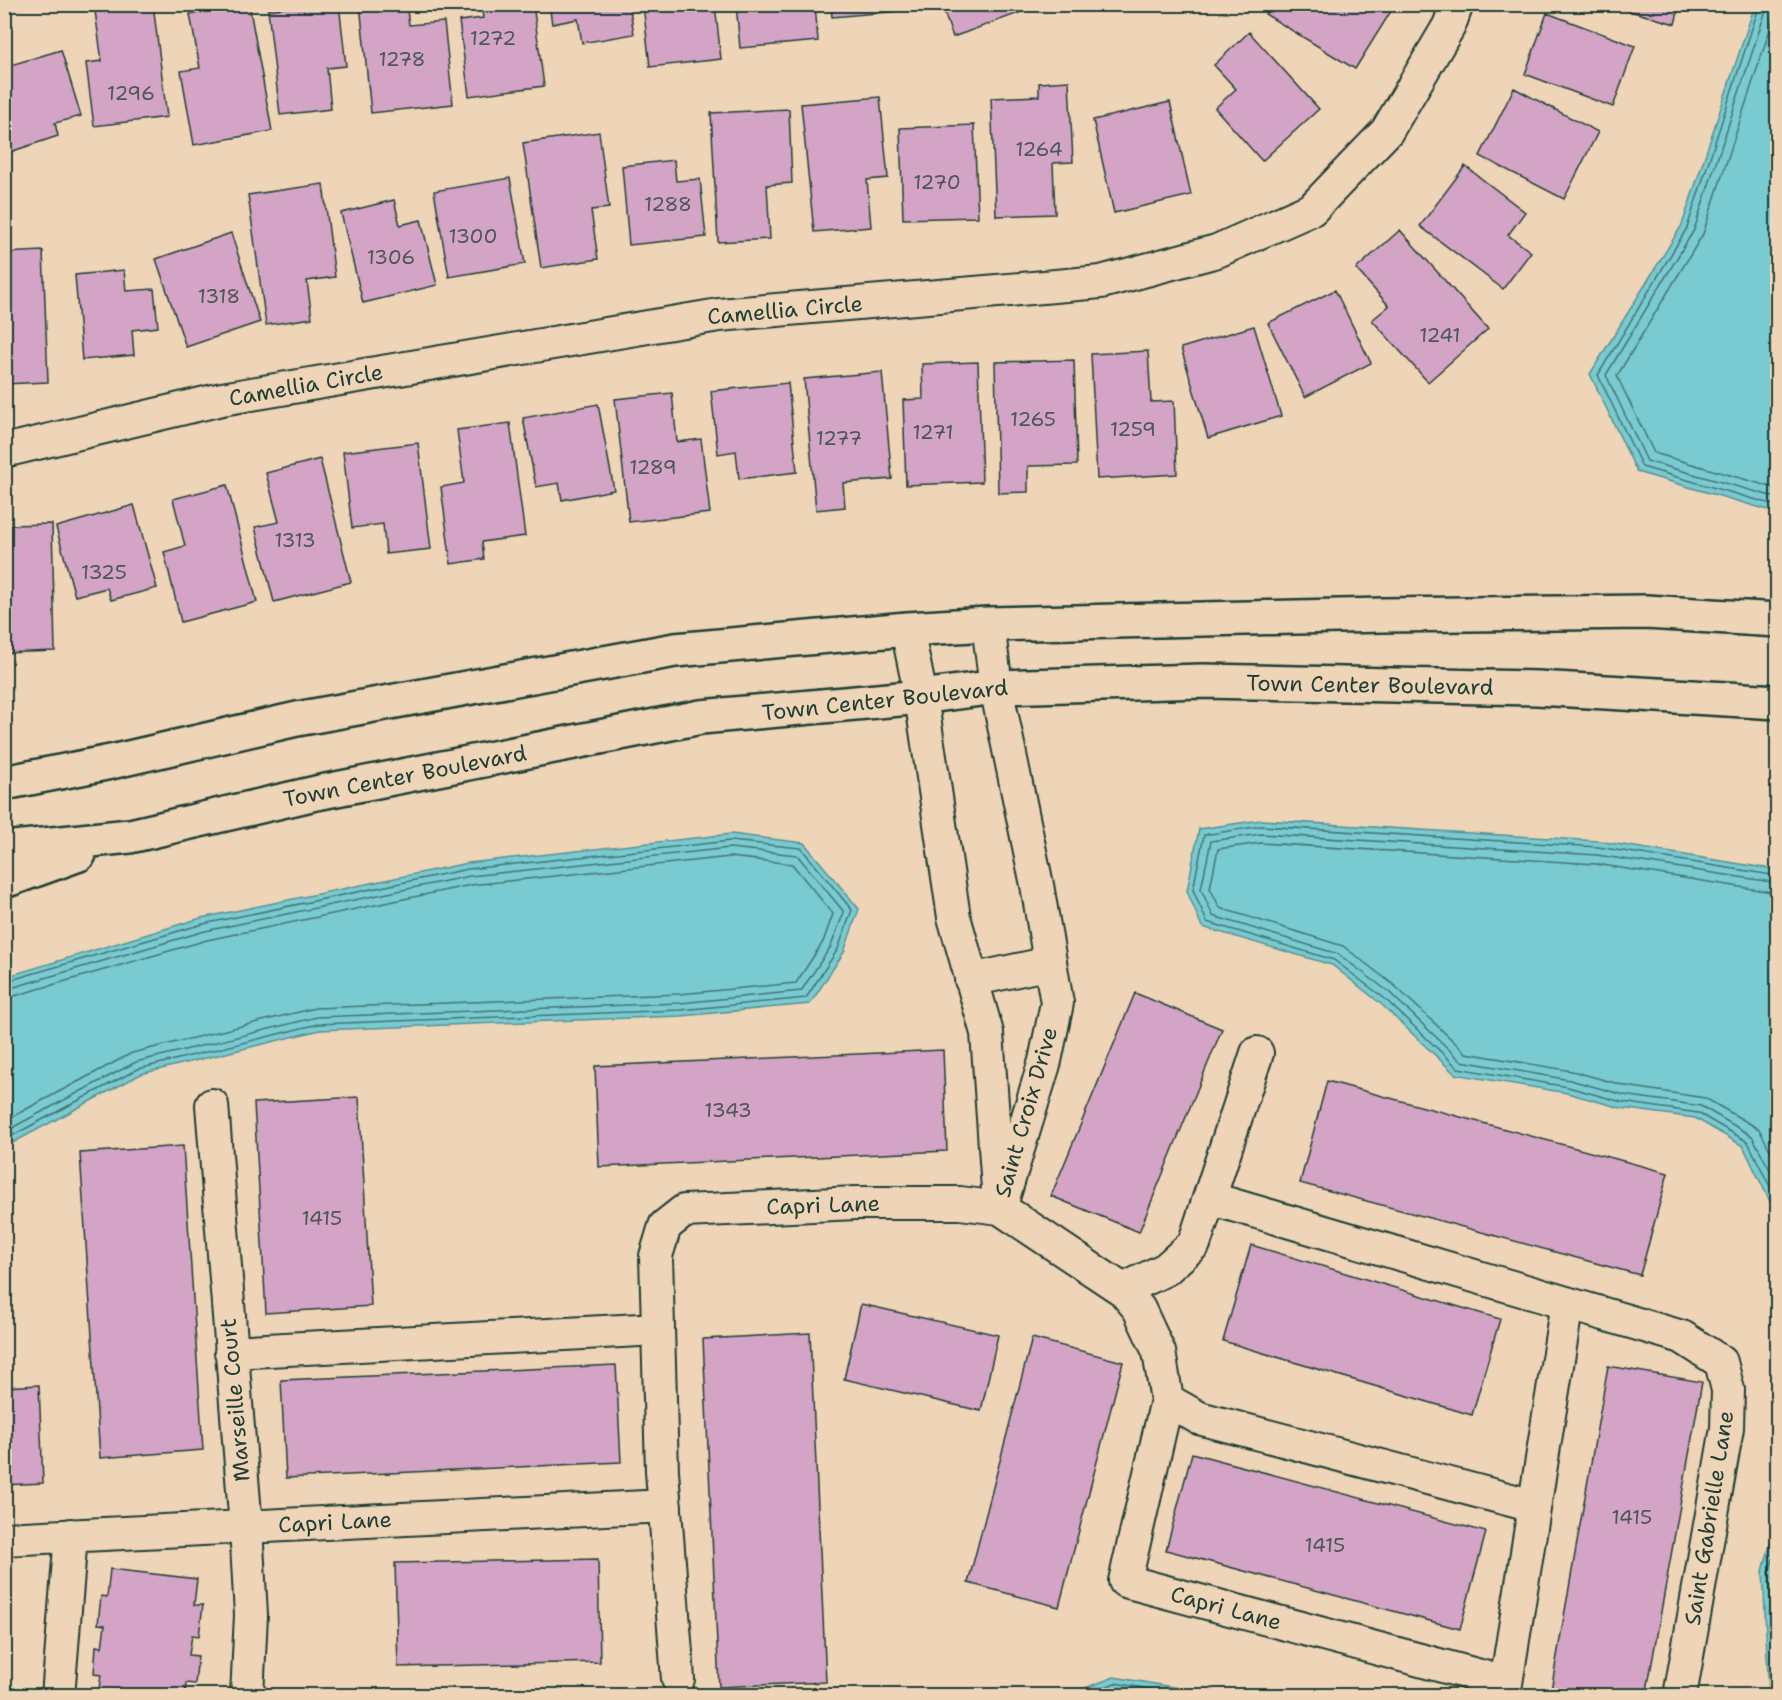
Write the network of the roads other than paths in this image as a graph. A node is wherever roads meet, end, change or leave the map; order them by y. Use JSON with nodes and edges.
{"nodes":[{"id":1,"x":1457,"y":4,"type":"edge"},
{"id":2,"x":4,"y":451,"type":"edge"},
{"id":3,"x":1778,"y":620,"type":"edge"},
{"id":4,"x":988,"y":624,"type":"junction"},
{"id":5,"x":907,"y":629,"type":"junction"},
{"id":6,"x":996,"y":687,"type":"junction"},
{"id":7,"x":921,"y":697,"type":"junction"},
{"id":8,"x":1778,"y":702,"type":"edge"},
{"id":9,"x":4,"y":783,"type":"edge"},
{"id":10,"x":130,"y":836,"type":"junction"},
{"id":11,"x":4,"y":849,"type":"edge"},
{"id":12,"x":4,"y":881,"type":"edge"},
{"id":13,"x":1050,"y":963,"type":"junction"},
{"id":14,"x":971,"y":980,"type":"junction"},
{"id":15,"x":1257,"y":1053,"type":"dead end"},
{"id":16,"x":212,"y":1105,"type":"dead end"},
{"id":17,"x":1209,"y":1198,"type":"junction"},
{"id":18,"x":1000,"y":1208,"type":"junction"},
{"id":19,"x":1123,"y":1290,"type":"junction"},
{"id":20,"x":1567,"y":1304,"type":"junction"},
{"id":21,"x":658,"y":1329,"type":"junction"},
{"id":22,"x":231,"y":1353,"type":"junction"},
{"id":23,"x":1167,"y":1400,"type":"junction"},
{"id":24,"x":664,"y":1506,"type":"junction"},
{"id":25,"x":1534,"y":1506,"type":"junction"},
{"id":26,"x":246,"y":1527,"type":"junction"},
{"id":27,"x":71,"y":1535,"type":"junction"},
{"id":28,"x":4,"y":1539,"type":"edge"},
{"id":29,"x":678,"y":1679,"type":"dead end"},
{"id":30,"x":1505,"y":1689,"type":"edge"},
{"id":31,"x":58,"y":1695,"type":"edge"},
{"id":32,"x":247,"y":1695,"type":"edge"},
{"id":33,"x":1680,"y":1695,"type":"edge"}],
"edges":[{"from":1,"to":2,"type":"street","name":"Camellia Circle"},
{"from":3,"to":4,"type":"street"},
{"from":4,"to":5,"type":"street"},
{"from":4,"to":6,"type":"street","name":"Saint Croix Drive"},
{"from":5,"to":7,"type":"street","name":"Saint Croix Drive"},
{"from":5,"to":9,"type":"street"},
{"from":6,"to":7,"type":"street","name":"Town Center Boulevard"},
{"from":6,"to":8,"type":"street","name":"Town Center Boulevard"},
{"from":6,"to":13,"type":"street","name":"Saint Croix Drive"},
{"from":7,"to":10,"type":"street","name":"Town Center Boulevard"},
{"from":7,"to":14,"type":"street","name":"Saint Croix Drive"},
{"from":10,"to":11,"type":"street","name":"Town Center Boulevard"},
{"from":10,"to":12,"type":"street"},
{"from":13,"to":14,"type":"street"},
{"from":13,"to":18,"type":"street","name":"Saint Croix Drive"},
{"from":14,"to":18,"type":"street","name":"Saint Croix Drive"},
{"from":15,"to":17,"type":"street"},
{"from":16,"to":22,"type":"street","name":"Marseille Court"},
{"from":17,"to":19,"type":"street"},
{"from":17,"to":20,"type":"street","name":"Saint Gabrielle Lane"},
{"from":18,"to":19,"type":"street","name":"Capri Lane"},
{"from":18,"to":21,"type":"street","name":"Capri Lane"},
{"from":19,"to":23,"type":"street","name":"Capri Lane"},
{"from":20,"to":25,"type":"street"},
{"from":20,"to":33,"type":"street","name":"Saint Gabrielle Lane"},
{"from":21,"to":22,"type":"street"},
{"from":21,"to":24,"type":"street","name":"Capri Lane"},
{"from":22,"to":26,"type":"street","name":"Marseille Court"},
{"from":23,"to":25,"type":"street"},
{"from":23,"to":30,"type":"street","name":"Capri Lane"},
{"from":24,"to":26,"type":"street","name":"Capri Lane"},
{"from":24,"to":29,"type":"street","name":"Capri Lane"},
{"from":25,"to":30,"type":"street"},
{"from":26,"to":27,"type":"street","name":"Capri Lane"},
{"from":26,"to":32,"type":"street","name":"Marseille Court"},
{"from":27,"to":28,"type":"street","name":"Capri Lane"},
{"from":27,"to":31,"type":"street"}]}
